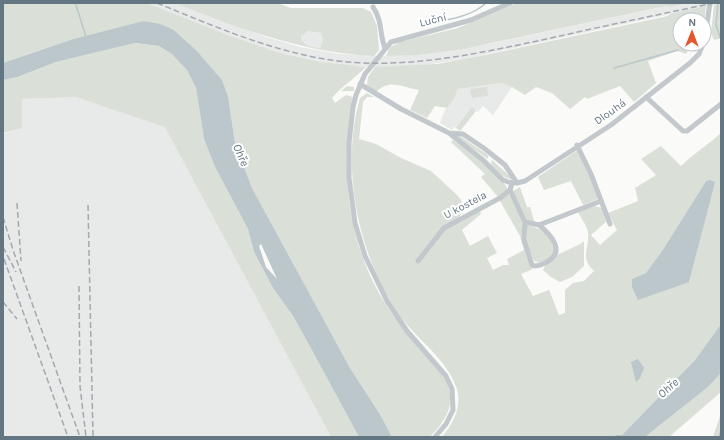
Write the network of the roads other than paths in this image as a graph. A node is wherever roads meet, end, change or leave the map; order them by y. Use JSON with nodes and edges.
{"nodes":[{"id":1,"x":510,"y":3,"type":"edge"},
{"id":2,"x":373,"y":7,"type":"dead end"},
{"id":3,"x":385,"y":48,"type":"junction"},
{"id":4,"x":700,"y":52,"type":"edge"},
{"id":5,"x":360,"y":84,"type":"junction"},
{"id":6,"x":646,"y":97,"type":"junction"},
{"id":7,"x":721,"y":104,"type":"edge"},
{"id":8,"x":450,"y":133,"type":"junction"},
{"id":9,"x":577,"y":146,"type":"junction"},
{"id":10,"x":515,"y":183,"type":"junction"},
{"id":11,"x":510,"y":190,"type":"junction"},
{"id":12,"x":601,"y":201,"type":"junction"},
{"id":13,"x":525,"y":222,"type":"junction"},
{"id":14,"x":610,"y":224,"type":"dead end"},
{"id":15,"x":539,"y":226,"type":"junction"},
{"id":16,"x":418,"y":260,"type":"dead end"},
{"id":17,"x":435,"y":437,"type":"edge"}],
"edges":[{"from":1,"to":3,"type":"street","name":"Luční"},
{"from":2,"to":3,"type":"street"},
{"from":3,"to":5,"type":"street","name":"Luční"},
{"from":4,"to":6,"type":"street","name":"Dlouhá"},
{"from":5,"to":8,"type":"street"},
{"from":5,"to":17,"type":"street"},
{"from":6,"to":7,"type":"street"},
{"from":6,"to":9,"type":"street","name":"Dlouhá"},
{"from":8,"to":10,"type":"street"},
{"from":8,"to":10,"type":"street"},
{"from":9,"to":10,"type":"street","name":"Dlouhá"},
{"from":9,"to":12,"type":"street"},
{"from":10,"to":11,"type":"street"},
{"from":11,"to":13,"type":"street"},
{"from":11,"to":16,"type":"street","name":"U kostela"},
{"from":12,"to":14,"type":"street"},
{"from":12,"to":15,"type":"street"},
{"from":13,"to":15,"type":"street"},
{"from":13,"to":15,"type":"street"}]}
